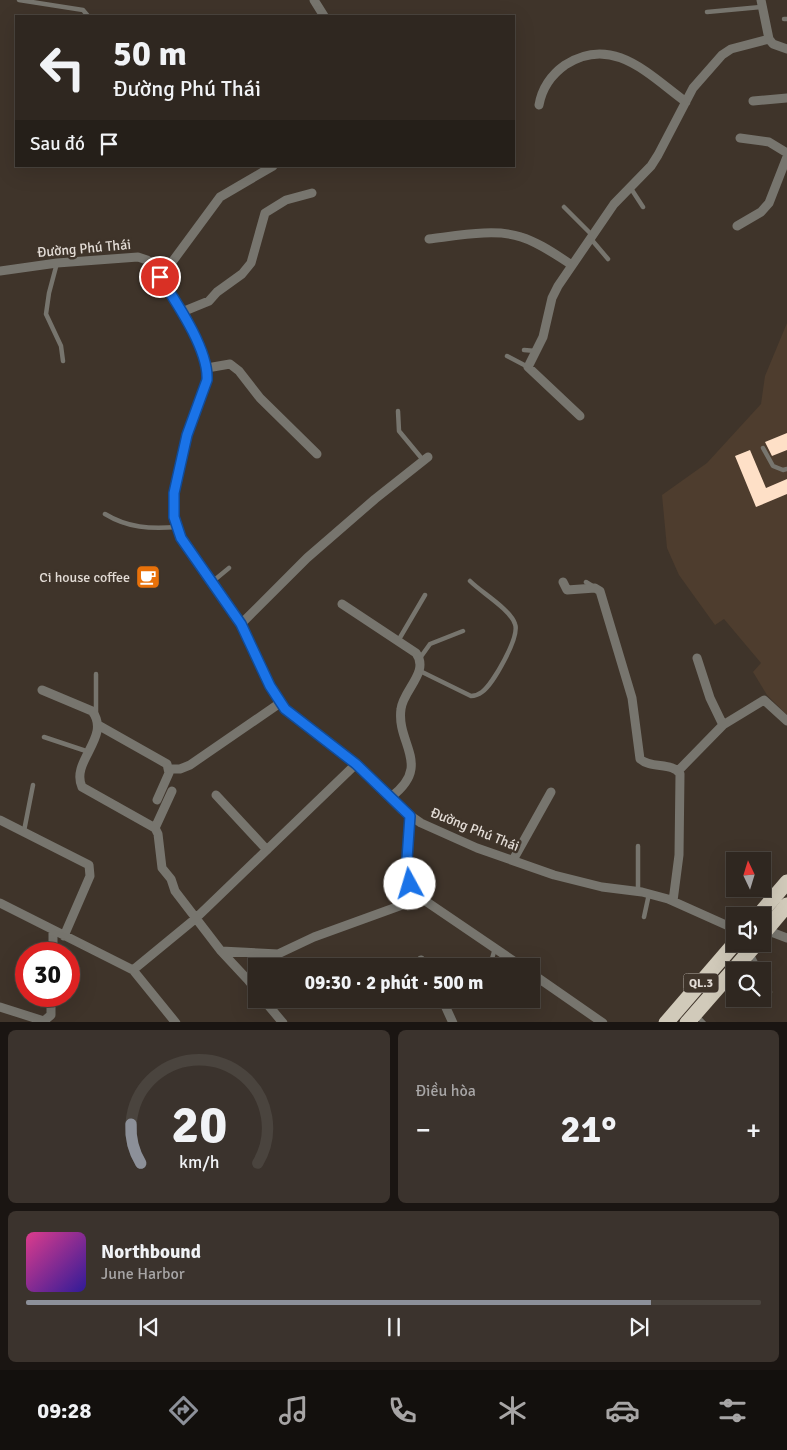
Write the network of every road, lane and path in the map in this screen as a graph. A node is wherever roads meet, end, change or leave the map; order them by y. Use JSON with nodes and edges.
{"nodes":[{"id":1,"x":19,"y":0,"type":"edge"},
{"id":2,"x":314,"y":0,"type":"edge"},
{"id":3,"x":761,"y":4,"type":"edge"},
{"id":4,"x":707,"y":12,"type":"dead end"},
{"id":5,"x":87,"y":15,"type":"edge"},
{"id":6,"x":323,"y":15,"type":"edge"},
{"id":7,"x":769,"y":39,"type":"junction"},
{"id":8,"x":787,"y":49,"type":"edge"},
{"id":9,"x":787,"y":98,"type":"edge"},
{"id":10,"x":753,"y":101,"type":"dead end"},
{"id":11,"x":686,"y":102,"type":"junction"},
{"id":12,"x":539,"y":105,"type":"dead end"},
{"id":13,"x":740,"y":138,"type":"dead end"},
{"id":14,"x":787,"y":153,"type":"edge"},
{"id":15,"x":787,"y":158,"type":"edge"},
{"id":16,"x":271,"y":167,"type":"edge"},
{"id":17,"x":630,"y":187,"type":"junction"},
{"id":18,"x":312,"y":193,"type":"dead end"},
{"id":19,"x":564,"y":207,"type":"dead end"},
{"id":20,"x":644,"y":207,"type":"dead end"},
{"id":21,"x":737,"y":226,"type":"dead end"},
{"id":22,"x":592,"y":237,"type":"junction"},
{"id":23,"x":429,"y":239,"type":"dead end"},
{"id":24,"x":608,"y":259,"type":"dead end"},
{"id":25,"x":57,"y":263,"type":"junction"},
{"id":26,"x":572,"y":266,"type":"junction"},
{"id":27,"x":0,"y":271,"type":"edge"},
{"id":28,"x":160,"y":277,"type":"junction"},
{"id":29,"x":182,"y":312,"type":"junction"},
{"id":30,"x":524,"y":350,"type":"dead end"},
{"id":31,"x":536,"y":351,"type":"junction"},
{"id":32,"x":507,"y":356,"type":"dead end"},
{"id":33,"x":63,"y":361,"type":"dead end"},
{"id":34,"x":528,"y":367,"type":"junction"},
{"id":35,"x":207,"y":368,"type":"junction"},
{"id":36,"x":398,"y":411,"type":"dead end"},
{"id":37,"x":580,"y":416,"type":"dead end"},
{"id":38,"x":763,"y":448,"type":"dead end"},
{"id":39,"x":317,"y":454,"type":"dead end"},
{"id":40,"x":426,"y":458,"type":"joint"},
{"id":41,"x":787,"y":469,"type":"edge"},
{"id":42,"x":105,"y":514,"type":"dead end"},
{"id":43,"x":177,"y":527,"type":"junction"},
{"id":44,"x":229,"y":568,"type":"dead end"},
{"id":45,"x":470,"y":581,"type":"dead end"},
{"id":46,"x":563,"y":582,"type":"dead end"},
{"id":47,"x":586,"y":582,"type":"dead end"},
{"id":48,"x":211,"y":583,"type":"junction"},
{"id":49,"x":595,"y":588,"type":"junction"},
{"id":50,"x":425,"y":595,"type":"dead end"},
{"id":51,"x":342,"y":604,"type":"dead end"},
{"id":52,"x":241,"y":624,"type":"junction"},
{"id":53,"x":462,"y":631,"type":"dead end"},
{"id":54,"x":398,"y":641,"type":"junction"},
{"id":55,"x":420,"y":658,"type":"junction"},
{"id":56,"x":697,"y":658,"type":"dead end"},
{"id":57,"x":420,"y":671,"type":"junction"},
{"id":58,"x":96,"y":674,"type":"dead end"},
{"id":59,"x":42,"y":690,"type":"dead end"},
{"id":60,"x":280,"y":703,"type":"junction"},
{"id":61,"x":97,"y":721,"type":"junction"},
{"id":62,"x":787,"y":721,"type":"edge"},
{"id":63,"x":723,"y":725,"type":"junction"},
{"id":64,"x":44,"y":737,"type":"dead end"},
{"id":65,"x":89,"y":752,"type":"junction"},
{"id":66,"x":356,"y":764,"type":"junction"},
{"id":67,"x":169,"y":769,"type":"junction"},
{"id":68,"x":678,"y":771,"type":"junction"},
{"id":69,"x":33,"y":785,"type":"dead end"},
{"id":70,"x":172,"y":791,"type":"dead end"},
{"id":71,"x":551,"y":792,"type":"dead end"},
{"id":72,"x":216,"y":795,"type":"dead end"},
{"id":73,"x":391,"y":797,"type":"junction"},
{"id":74,"x":157,"y":800,"type":"dead end"},
{"id":75,"x":410,"y":816,"type":"junction"},
{"id":76,"x":0,"y":820,"type":"edge"},
{"id":77,"x":154,"y":828,"type":"junction"},
{"id":78,"x":24,"y":832,"type":"junction"},
{"id":79,"x":638,"y":846,"type":"dead end"},
{"id":80,"x":267,"y":850,"type":"junction"},
{"id":81,"x":513,"y":860,"type":"junction"},
{"id":82,"x":787,"y":882,"type":"edge"},
{"id":83,"x":638,"y":891,"type":"junction"},
{"id":84,"x":650,"y":893,"type":"junction"},
{"id":85,"x":412,"y":900,"type":"junction"},
{"id":86,"x":673,"y":901,"type":"junction"},
{"id":87,"x":0,"y":903,"type":"edge"},
{"id":88,"x":787,"y":905,"type":"edge"},
{"id":89,"x":766,"y":907,"type":"edge"},
{"id":90,"x":644,"y":917,"type":"dead end"},
{"id":91,"x":195,"y":919,"type":"junction"},
{"id":92,"x":771,"y":924,"type":"edge"},
{"id":93,"x":726,"y":925,"type":"edge"},
{"id":94,"x":53,"y":930,"type":"junction"},
{"id":95,"x":771,"y":935,"type":"edge"},
{"id":96,"x":64,"y":936,"type":"junction"},
{"id":97,"x":787,"y":938,"type":"edge"},
{"id":98,"x":53,"y":942,"type":"edge"},
{"id":99,"x":495,"y":948,"type":"junction"},
{"id":100,"x":221,"y":951,"type":"junction"},
{"id":101,"x":727,"y":952,"type":"edge"},
{"id":102,"x":749,"y":952,"type":"edge"},
{"id":103,"x":278,"y":954,"type":"junction"},
{"id":104,"x":273,"y":958,"type":"edge"},
{"id":105,"x":492,"y":958,"type":"edge"},
{"id":106,"x":510,"y":958,"type":"edge"},
{"id":107,"x":133,"y":970,"type":"junction"},
{"id":108,"x":540,"y":979,"type":"edge"},
{"id":109,"x":248,"y":980,"type":"edge"},
{"id":110,"x":0,"y":1007,"type":"edge"},
{"id":111,"x":51,"y":1007,"type":"edge"},
{"id":112,"x":271,"y":1008,"type":"edge"},
{"id":113,"x":446,"y":1008,"type":"edge"},
{"id":114,"x":695,"y":1020,"type":"edge"},
{"id":115,"x":176,"y":1022,"type":"edge"},
{"id":116,"x":283,"y":1022,"type":"edge"},
{"id":117,"x":452,"y":1022,"type":"edge"},
{"id":118,"x":603,"y":1022,"type":"edge"},
{"id":119,"x":666,"y":1022,"type":"edge"}],
"edges":[{"from":1,"to":5,"type":"lane"},
{"from":2,"to":6,"type":"street"},
{"from":3,"to":4,"type":"lane"},
{"from":3,"to":7,"type":"street"},
{"from":7,"to":8,"type":"street"},
{"from":7,"to":11,"type":"street"},
{"from":9,"to":10,"type":"street"},
{"from":11,"to":12,"type":"street"},
{"from":11,"to":17,"type":"street"},
{"from":13,"to":14,"type":"street"},
{"from":15,"to":21,"type":"street"},
{"from":16,"to":28,"type":"street"},
{"from":17,"to":20,"type":"lane"},
{"from":17,"to":22,"type":"street"},
{"from":18,"to":29,"type":"street"},
{"from":19,"to":22,"type":"lane"},
{"from":22,"to":24,"type":"lane"},
{"from":22,"to":26,"type":"street"},
{"from":23,"to":26,"type":"street"},
{"from":25,"to":27,"type":"street","name":"Đường Phú Thái"},
{"from":25,"to":28,"type":"street","name":"Đường Phú Thái"},
{"from":25,"to":33,"type":"lane"},
{"from":26,"to":31,"type":"street"},
{"from":28,"to":29,"type":"street","name":"Đường Phú Thái"},
{"from":29,"to":35,"type":"street","name":"Đường Phú Thái"},
{"from":30,"to":31,"type":"lane"},
{"from":31,"to":34,"type":"street"},
{"from":32,"to":34,"type":"lane"},
{"from":34,"to":37,"type":"street"},
{"from":35,"to":39,"type":"street"},
{"from":35,"to":43,"type":"street","name":"Đường Phú Thái"},
{"from":36,"to":40,"type":"lane"},
{"from":38,"to":41,"type":"lane"},
{"from":40,"to":52,"type":"street"},
{"from":42,"to":43,"type":"lane"},
{"from":43,"to":48,"type":"street","name":"Đường Phú Thái"},
{"from":44,"to":48,"type":"lane"},
{"from":45,"to":57,"type":"lane"},
{"from":46,"to":49,"type":"street"},
{"from":47,"to":49,"type":"lane"},
{"from":48,"to":52,"type":"street","name":"Đường Phú Thái"},
{"from":49,"to":68,"type":"street"},
{"from":50,"to":54,"type":"lane"},
{"from":51,"to":54,"type":"street"},
{"from":52,"to":60,"type":"street","name":"Đường Phú Thái"},
{"from":53,"to":55,"type":"lane"},
{"from":54,"to":55,"type":"street"},
{"from":55,"to":57,"type":"street"},
{"from":56,"to":63,"type":"street"},
{"from":57,"to":73,"type":"street"},
{"from":58,"to":61,"type":"lane"},
{"from":59,"to":61,"type":"street"},
{"from":60,"to":66,"type":"street","name":"Đường Phú Thái"},
{"from":60,"to":67,"type":"street"},
{"from":61,"to":65,"type":"street"},
{"from":61,"to":67,"type":"street"},
{"from":62,"to":63,"type":"street"},
{"from":63,"to":68,"type":"street"},
{"from":64,"to":65,"type":"lane"},
{"from":65,"to":77,"type":"street"},
{"from":66,"to":73,"type":"street","name":"Đường Phú Thái"},
{"from":66,"to":80,"type":"street"},
{"from":67,"to":74,"type":"street"},
{"from":68,"to":86,"type":"street"},
{"from":69,"to":78,"type":"lane"},
{"from":70,"to":77,"type":"street"},
{"from":71,"to":81,"type":"street"},
{"from":72,"to":80,"type":"street"},
{"from":73,"to":75,"type":"street","name":"Đường Phú Thái"},
{"from":75,"to":81,"type":"street","name":"Đường Phú Thái"},
{"from":75,"to":85,"type":"street"},
{"from":76,"to":78,"type":"street"},
{"from":77,"to":91,"type":"street"},
{"from":78,"to":96,"type":"street"},
{"from":79,"to":83,"type":"lane"},
{"from":80,"to":91,"type":"street"},
{"from":81,"to":83,"type":"street","name":"Đường Phú Thái"},
{"from":82,"to":89,"type":"highway"},
{"from":83,"to":84,"type":"street","name":"Đường Phú Thái"},
{"from":84,"to":86,"type":"street","name":"Đường Phú Thái"},
{"from":84,"to":90,"type":"lane"},
{"from":85,"to":99,"type":"street"},
{"from":85,"to":103,"type":"street"},
{"from":86,"to":93,"type":"street","name":"Đường Phú Thái"},
{"from":87,"to":94,"type":"street"},
{"from":88,"to":92,"type":"highway"},
{"from":91,"to":100,"type":"street"},
{"from":91,"to":107,"type":"street"},
{"from":94,"to":96,"type":"street"},
{"from":94,"to":98,"type":"street"},
{"from":95,"to":97,"type":"street"},
{"from":96,"to":107,"type":"street"},
{"from":99,"to":105,"type":"lane"},
{"from":99,"to":106,"type":"street"},
{"from":100,"to":103,"type":"street"},
{"from":100,"to":109,"type":"street"},
{"from":101,"to":119,"type":"highway","number":"QL.3"},
{"from":102,"to":114,"type":"highway","number":"QL.3"},
{"from":103,"to":104,"type":"street"},
{"from":107,"to":115,"type":"street"},
{"from":108,"to":118,"type":"street"},
{"from":110,"to":111,"type":"street"},
{"from":112,"to":116,"type":"street"},
{"from":113,"to":117,"type":"street"}]}
